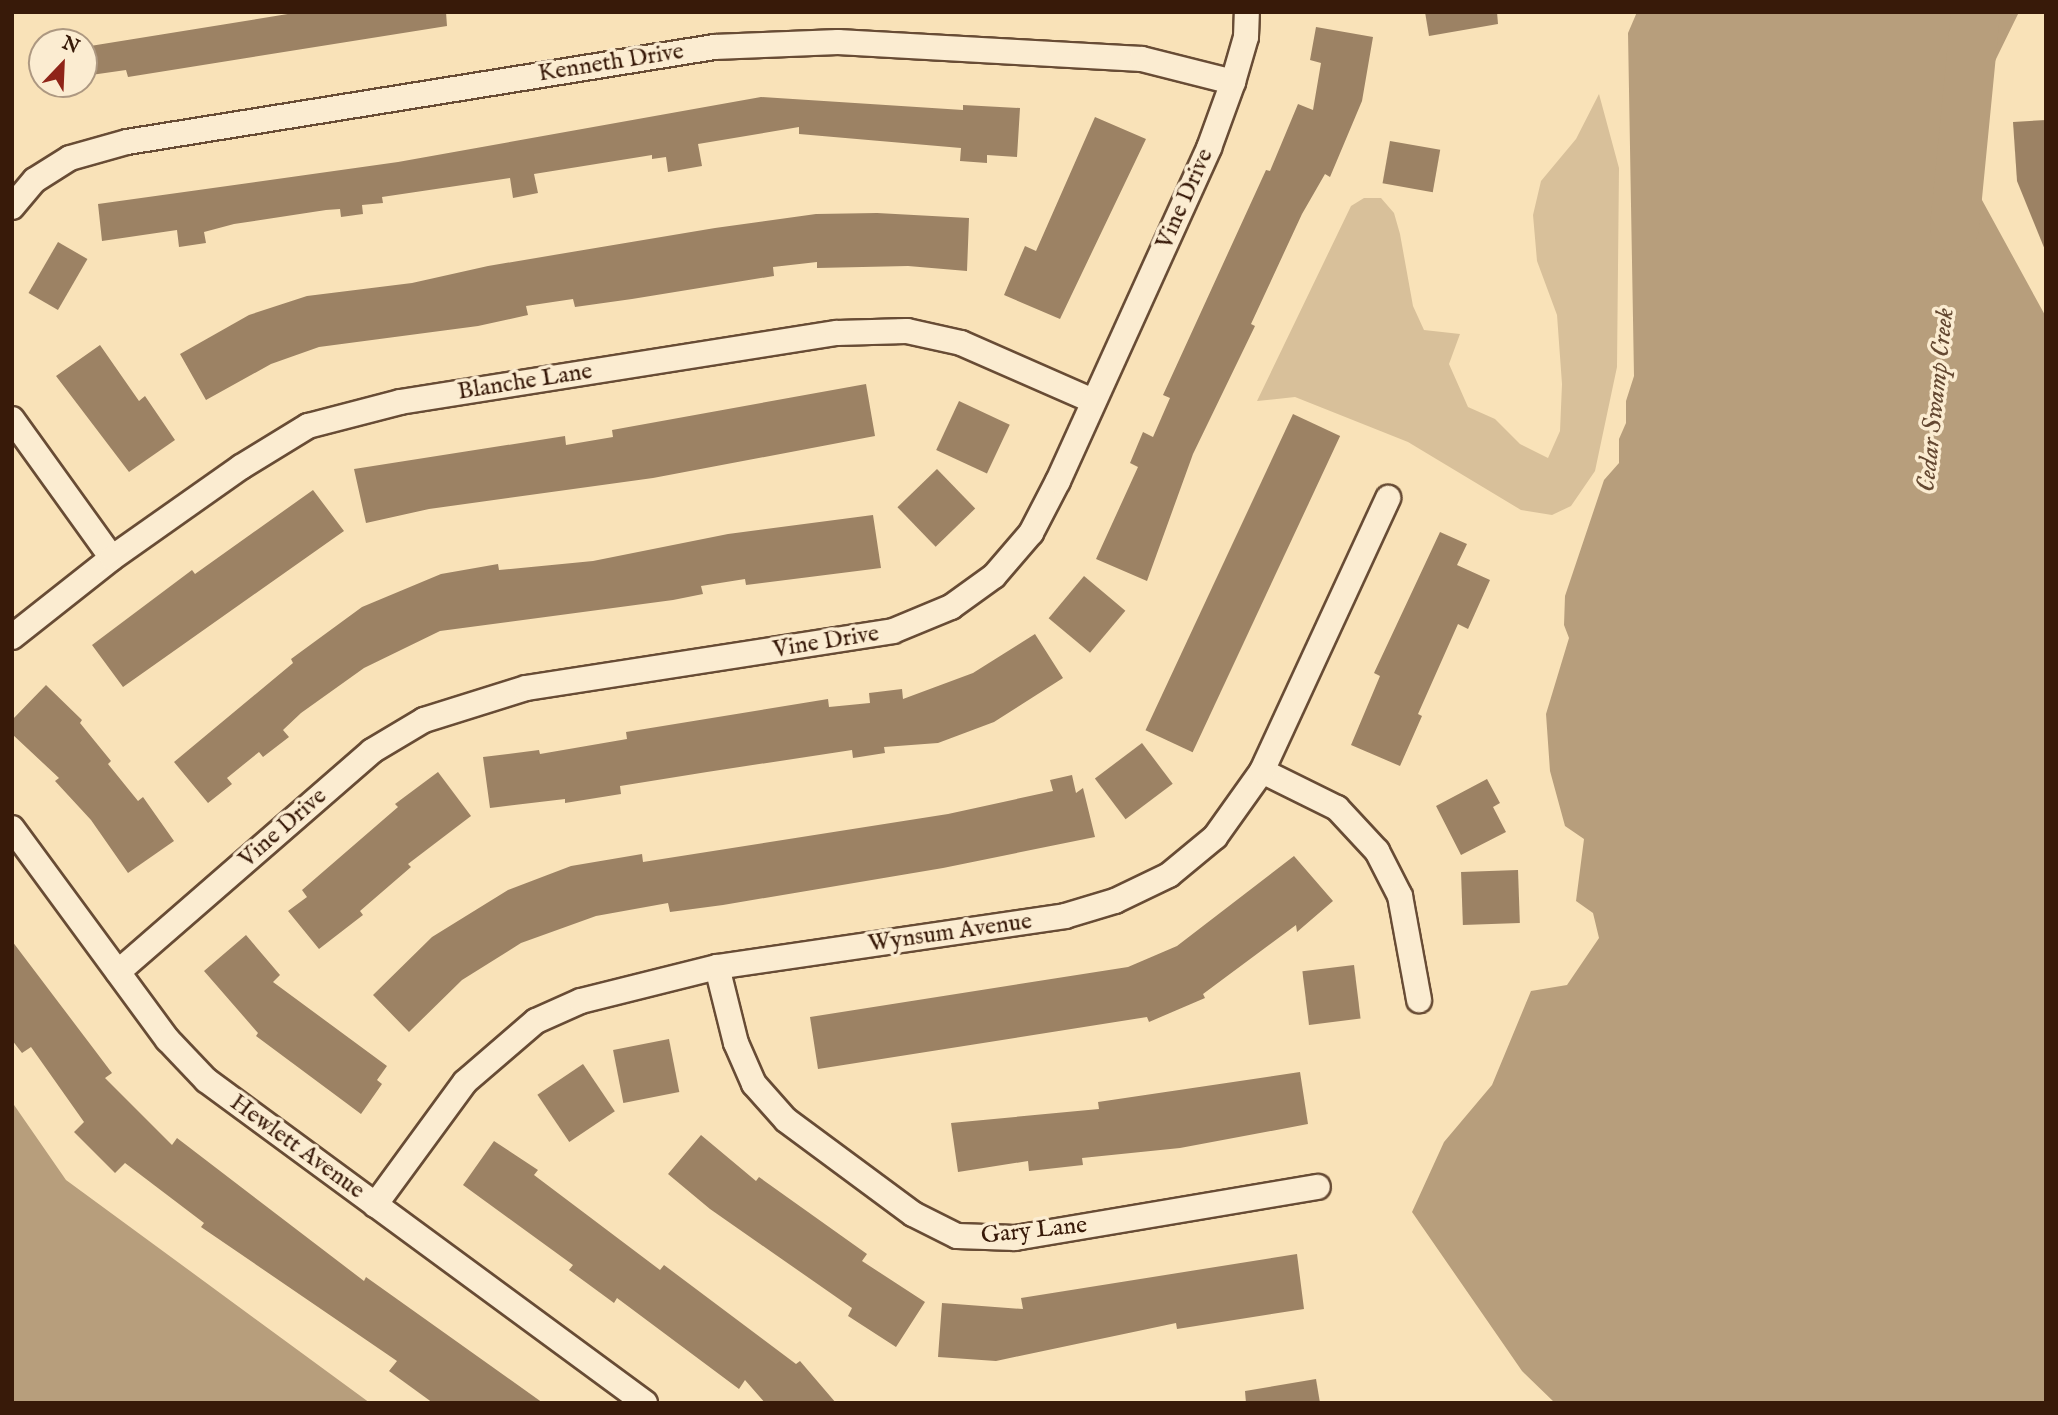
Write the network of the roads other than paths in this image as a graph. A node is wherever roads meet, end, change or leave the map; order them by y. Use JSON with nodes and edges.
{"nodes":[{"id":1,"x":1247,"y":12,"type":"edge"},
{"id":2,"x":1233,"y":82,"type":"junction"},
{"id":3,"x":12,"y":207,"type":"edge"},
{"id":4,"x":1093,"y":401,"type":"junction"},
{"id":5,"x":12,"y":419,"type":"edge"},
{"id":6,"x":1388,"y":498,"type":"dead end"},
{"id":7,"x":112,"y":558,"type":"junction"},
{"id":8,"x":12,"y":637,"type":"edge"},
{"id":9,"x":1262,"y":771,"type":"junction"},
{"id":10,"x":12,"y":828,"type":"edge"},
{"id":11,"x":717,"y":967,"type":"junction"},
{"id":12,"x":118,"y":972,"type":"junction"},
{"id":13,"x":1419,"y":1000,"type":"dead end"},
{"id":14,"x":1318,"y":1187,"type":"dead end"},
{"id":15,"x":375,"y":1205,"type":"junction"},
{"id":16,"x":645,"y":1403,"type":"edge"}],
"edges":[{"from":1,"to":2,"type":"street","name":"Vine Drive"},
{"from":2,"to":3,"type":"street","name":"Kenneth Drive"},
{"from":2,"to":4,"type":"street","name":"Vine Drive"},
{"from":4,"to":7,"type":"street","name":"Blanche Lane"},
{"from":4,"to":12,"type":"street","name":"Vine Drive"},
{"from":5,"to":7,"type":"street"},
{"from":6,"to":9,"type":"street","name":"Wynsum Avenue"},
{"from":7,"to":8,"type":"street","name":"Blanche Lane"},
{"from":9,"to":11,"type":"street","name":"Wynsum Avenue"},
{"from":9,"to":13,"type":"street"},
{"from":10,"to":12,"type":"street","name":"Hewlett Avenue"},
{"from":11,"to":14,"type":"street","name":"Gary Lane"},
{"from":11,"to":15,"type":"street","name":"Wynsum Avenue"},
{"from":12,"to":15,"type":"street","name":"Hewlett Avenue"},
{"from":15,"to":16,"type":"street","name":"Hewlett Avenue"}]}
